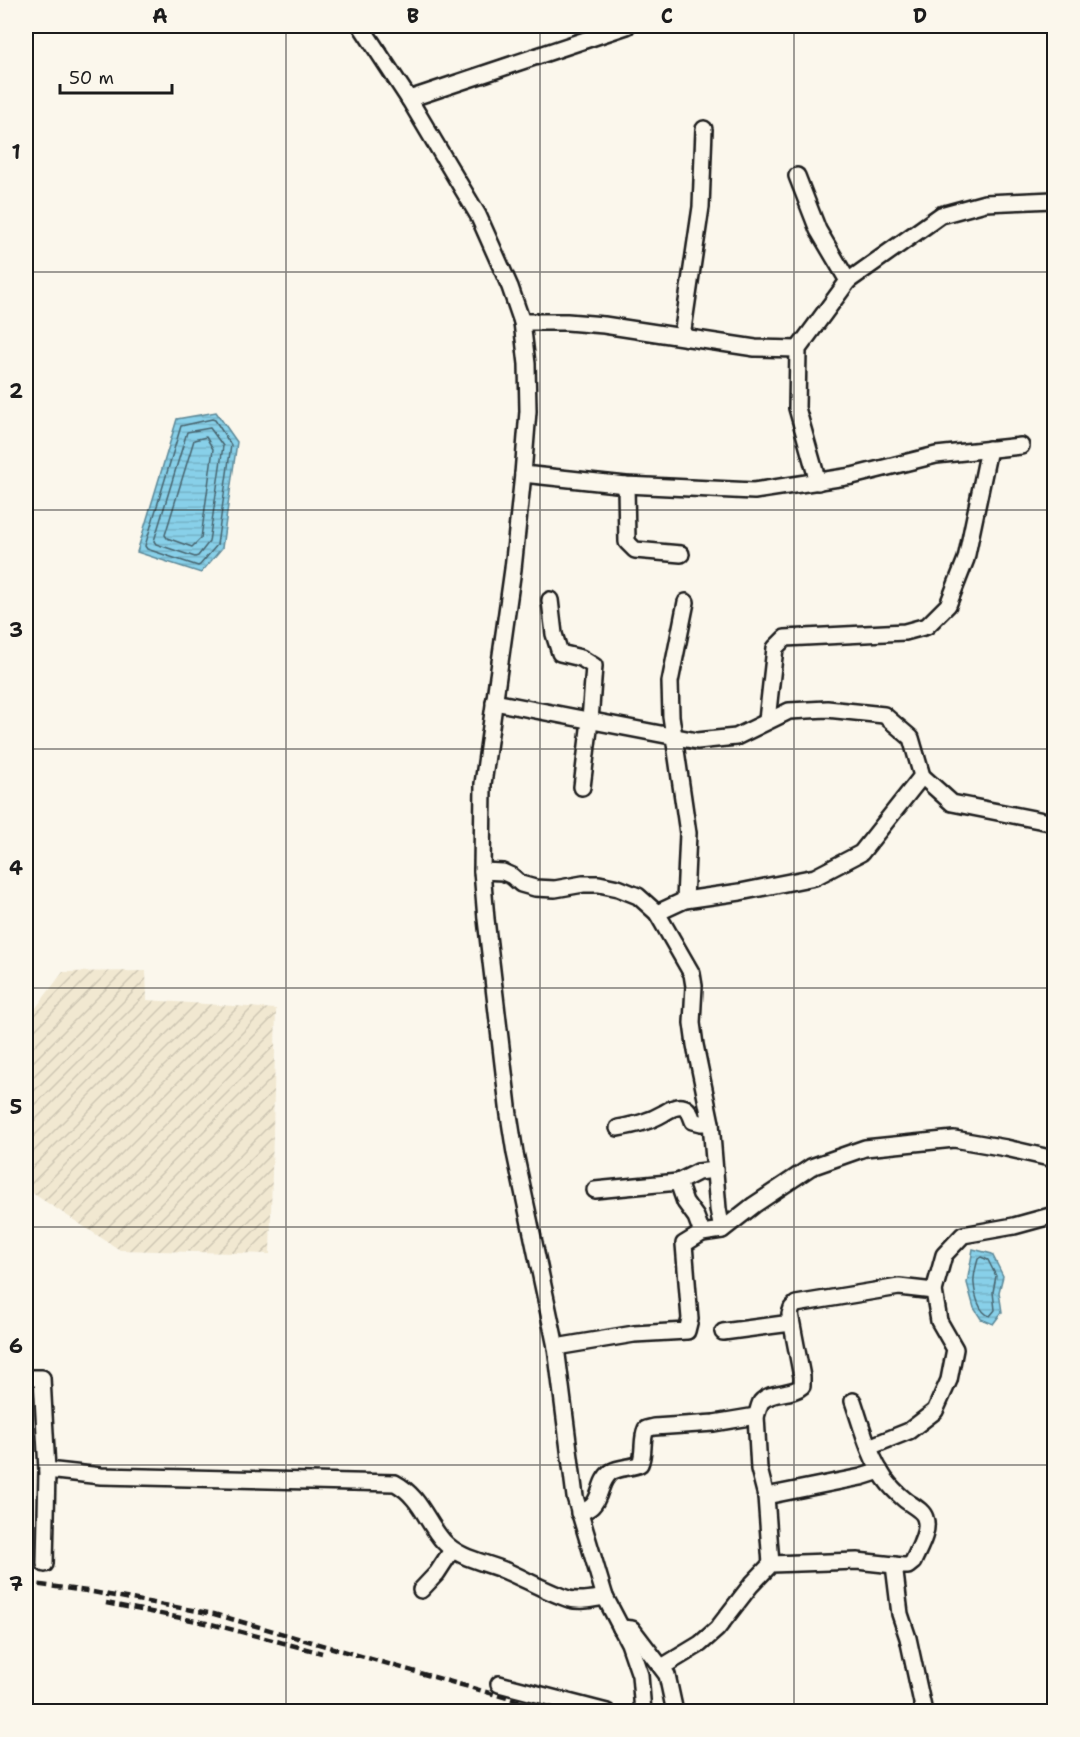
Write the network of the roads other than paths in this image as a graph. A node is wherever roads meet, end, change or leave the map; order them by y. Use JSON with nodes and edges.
{"nodes":[{"id":1,"x":361,"y":26,"type":"edge"},
{"id":2,"x":627,"y":26,"type":"edge"},
{"id":3,"x":409,"y":99,"type":"junction"},
{"id":4,"x":704,"y":129,"type":"dead end"},
{"id":5,"x":797,"y":176,"type":"dead end"},
{"id":6,"x":1053,"y":200,"type":"dead end"},
{"id":7,"x":848,"y":281,"type":"junction"},
{"id":8,"x":522,"y":322,"type":"junction"},
{"id":9,"x":682,"y":336,"type":"junction"},
{"id":10,"x":798,"y":349,"type":"junction"},
{"id":11,"x":1021,"y":446,"type":"dead end"},
{"id":12,"x":989,"y":449,"type":"junction"},
{"id":13,"x":524,"y":474,"type":"junction"},
{"id":14,"x":818,"y":482,"type":"junction"},
{"id":15,"x":626,"y":485,"type":"junction"},
{"id":16,"x":681,"y":554,"type":"dead end"},
{"id":17,"x":550,"y":600,"type":"dead end"},
{"id":18,"x":686,"y":602,"type":"dead end"},
{"id":19,"x":494,"y":702,"type":"junction"},
{"id":20,"x":768,"y":720,"type":"junction"},
{"id":21,"x":590,"y":721,"type":"junction"},
{"id":22,"x":674,"y":736,"type":"junction"},
{"id":23,"x":922,"y":776,"type":"junction"},
{"id":24,"x":582,"y":787,"type":"dead end"},
{"id":25,"x":1054,"y":823,"type":"edge"},
{"id":26,"x":482,"y":871,"type":"junction"},
{"id":27,"x":685,"y":900,"type":"junction"},
{"id":28,"x":657,"y":913,"type":"junction"},
{"id":29,"x":711,"y":1123,"type":"junction"},
{"id":30,"x":618,"y":1128,"type":"dead end"},
{"id":31,"x":1054,"y":1160,"type":"edge"},
{"id":32,"x":715,"y":1170,"type":"junction"},
{"id":33,"x":678,"y":1182,"type":"junction"},
{"id":34,"x":595,"y":1190,"type":"dead end"},
{"id":35,"x":1054,"y":1215,"type":"edge"},
{"id":36,"x":722,"y":1230,"type":"junction"},
{"id":37,"x":702,"y":1233,"type":"junction"},
{"id":38,"x":934,"y":1291,"type":"junction"},
{"id":39,"x":790,"y":1323,"type":"junction"},
{"id":40,"x":723,"y":1332,"type":"dead end"},
{"id":41,"x":556,"y":1347,"type":"junction"},
{"id":42,"x":26,"y":1378,"type":"edge"},
{"id":43,"x":853,"y":1401,"type":"dead end"},
{"id":44,"x":756,"y":1416,"type":"junction"},
{"id":45,"x":869,"y":1448,"type":"junction"},
{"id":46,"x":46,"y":1470,"type":"junction"},
{"id":47,"x":880,"y":1471,"type":"junction"},
{"id":48,"x":766,"y":1496,"type":"junction"},
{"id":49,"x":579,"y":1513,"type":"junction"},
{"id":50,"x":452,"y":1550,"type":"junction"},
{"id":51,"x":45,"y":1564,"type":"dead end"},
{"id":52,"x":771,"y":1564,"type":"junction"},
{"id":53,"x":894,"y":1565,"type":"junction"},
{"id":54,"x":421,"y":1590,"type":"dead end"},
{"id":55,"x":605,"y":1596,"type":"junction"},
{"id":56,"x":621,"y":1628,"type":"junction"},
{"id":57,"x":662,"y":1667,"type":"junction"},
{"id":58,"x":499,"y":1684,"type":"dead end"},
{"id":59,"x":607,"y":1712,"type":"edge"},
{"id":60,"x":643,"y":1712,"type":"edge"},
{"id":61,"x":675,"y":1712,"type":"edge"},
{"id":62,"x":924,"y":1712,"type":"edge"}],
"edges":[{"from":1,"to":3,"type":"street"},
{"from":2,"to":3,"type":"street"},
{"from":3,"to":8,"type":"street"},
{"from":4,"to":9,"type":"street"},
{"from":5,"to":7,"type":"street"},
{"from":6,"to":7,"type":"street"},
{"from":7,"to":10,"type":"street"},
{"from":8,"to":9,"type":"street"},
{"from":8,"to":13,"type":"street"},
{"from":9,"to":10,"type":"street"},
{"from":10,"to":14,"type":"street"},
{"from":11,"to":12,"type":"street"},
{"from":12,"to":14,"type":"street"},
{"from":12,"to":20,"type":"street"},
{"from":13,"to":15,"type":"street"},
{"from":13,"to":19,"type":"street"},
{"from":14,"to":15,"type":"street"},
{"from":15,"to":16,"type":"street"},
{"from":17,"to":21,"type":"street"},
{"from":18,"to":22,"type":"street"},
{"from":19,"to":21,"type":"street"},
{"from":19,"to":26,"type":"street"},
{"from":20,"to":22,"type":"street"},
{"from":20,"to":23,"type":"street"},
{"from":21,"to":22,"type":"street"},
{"from":21,"to":24,"type":"street"},
{"from":22,"to":27,"type":"street"},
{"from":23,"to":25,"type":"street"},
{"from":23,"to":27,"type":"street"},
{"from":26,"to":28,"type":"street"},
{"from":26,"to":41,"type":"street"},
{"from":27,"to":28,"type":"street"},
{"from":28,"to":29,"type":"street"},
{"from":29,"to":30,"type":"street"},
{"from":29,"to":32,"type":"street"},
{"from":31,"to":36,"type":"street"},
{"from":32,"to":33,"type":"street"},
{"from":32,"to":36,"type":"street"},
{"from":33,"to":34,"type":"street"},
{"from":33,"to":37,"type":"street"},
{"from":35,"to":38,"type":"street"},
{"from":36,"to":37,"type":"street"},
{"from":37,"to":41,"type":"street"},
{"from":38,"to":39,"type":"street"},
{"from":38,"to":45,"type":"street"},
{"from":39,"to":40,"type":"street"},
{"from":39,"to":44,"type":"street"},
{"from":41,"to":49,"type":"street"},
{"from":42,"to":46,"type":"street"},
{"from":43,"to":45,"type":"street"},
{"from":44,"to":48,"type":"street"},
{"from":44,"to":49,"type":"street"},
{"from":45,"to":47,"type":"street"},
{"from":46,"to":50,"type":"street"},
{"from":46,"to":51,"type":"street"},
{"from":47,"to":48,"type":"street"},
{"from":47,"to":53,"type":"street"},
{"from":48,"to":52,"type":"street"},
{"from":49,"to":55,"type":"street"},
{"from":50,"to":54,"type":"street"},
{"from":50,"to":55,"type":"street"},
{"from":52,"to":53,"type":"street"},
{"from":52,"to":57,"type":"street"},
{"from":53,"to":62,"type":"street"},
{"from":55,"to":56,"type":"street"},
{"from":56,"to":57,"type":"street"},
{"from":56,"to":60,"type":"street"},
{"from":57,"to":61,"type":"street"},
{"from":58,"to":59,"type":"street"}]}
